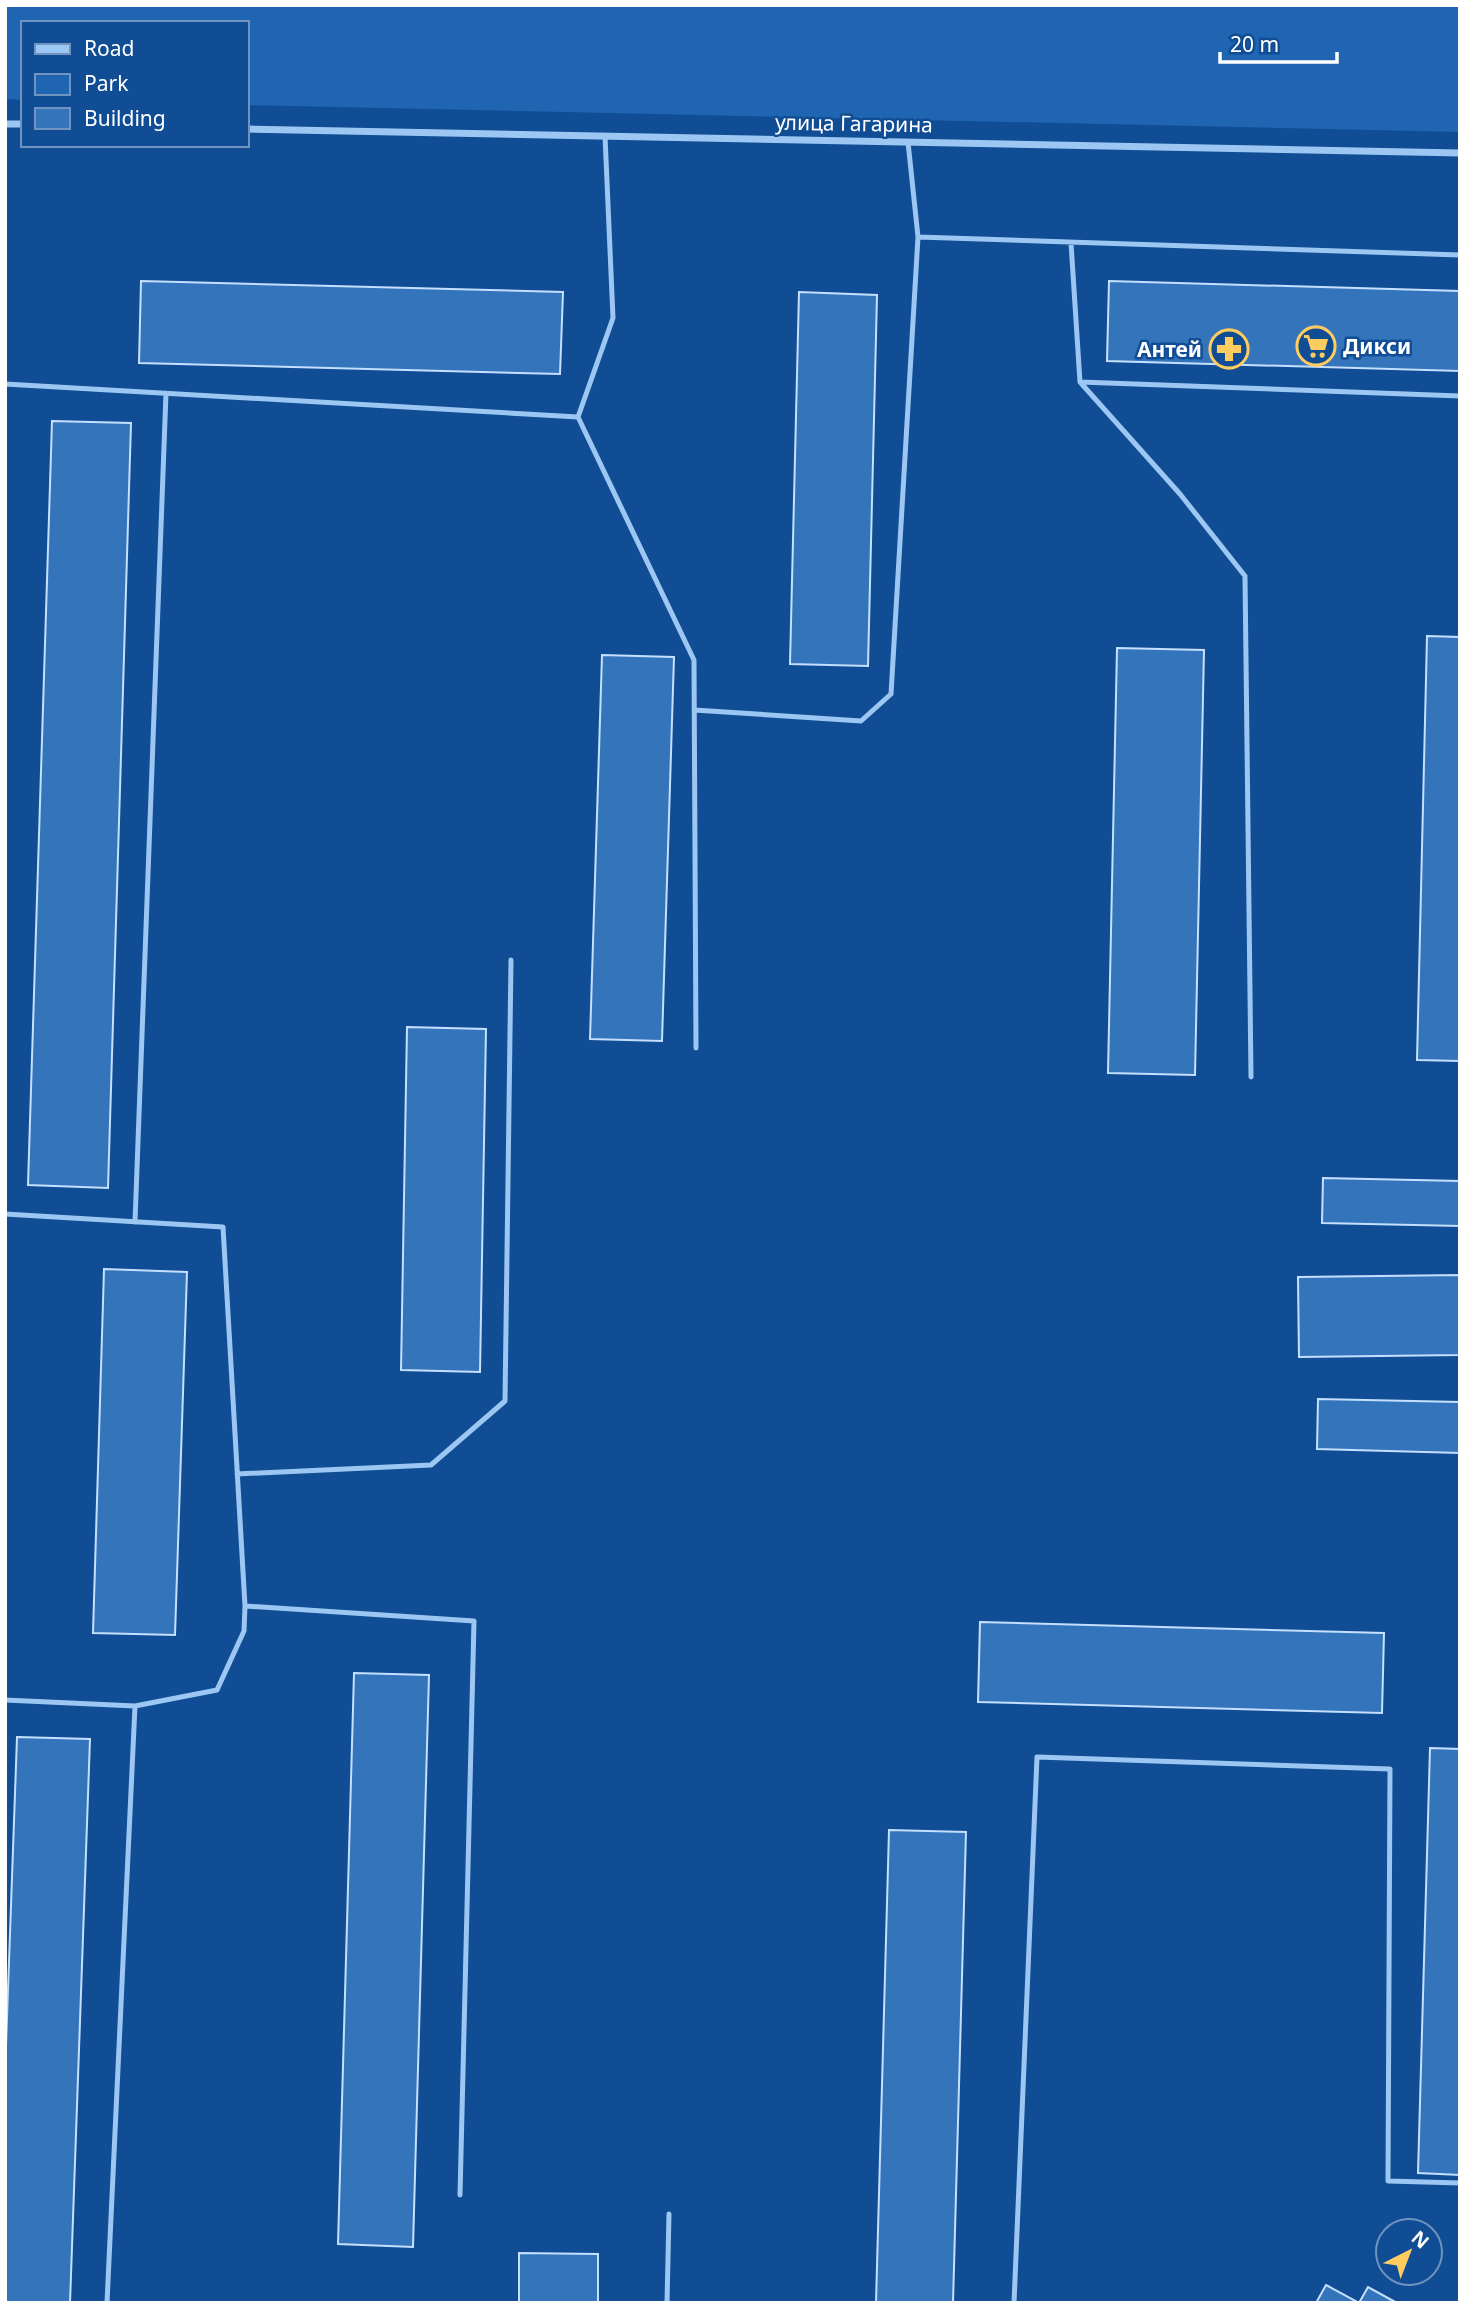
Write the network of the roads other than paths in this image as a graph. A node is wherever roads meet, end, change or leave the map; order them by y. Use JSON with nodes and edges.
{"nodes":[{"id":1,"x":248,"y":129,"type":"edge"},
{"id":2,"x":605,"y":136,"type":"junction"},
{"id":3,"x":908,"y":142,"type":"junction"},
{"id":4,"x":1460,"y":153,"type":"edge"},
{"id":5,"x":918,"y":237,"type":"junction"},
{"id":6,"x":1071,"y":243,"type":"junction"},
{"id":7,"x":1460,"y":255,"type":"edge"},
{"id":8,"x":1080,"y":382,"type":"junction"},
{"id":9,"x":5,"y":384,"type":"edge"},
{"id":10,"x":166,"y":393,"type":"junction"},
{"id":11,"x":1460,"y":397,"type":"edge"},
{"id":12,"x":578,"y":417,"type":"junction"},
{"id":13,"x":694,"y":710,"type":"junction"},
{"id":14,"x":511,"y":960,"type":"dead end"},
{"id":15,"x":696,"y":1048,"type":"dead end"},
{"id":16,"x":1251,"y":1077,"type":"dead end"},
{"id":17,"x":5,"y":1214,"type":"edge"},
{"id":18,"x":135,"y":1222,"type":"junction"},
{"id":19,"x":237,"y":1475,"type":"junction"},
{"id":20,"x":245,"y":1606,"type":"junction"},
{"id":21,"x":5,"y":1700,"type":"edge"},
{"id":22,"x":135,"y":1706,"type":"junction"},
{"id":23,"x":1460,"y":2183,"type":"edge"},
{"id":24,"x":460,"y":2195,"type":"dead end"},
{"id":25,"x":669,"y":2214,"type":"dead end"},
{"id":26,"x":107,"y":2303,"type":"edge"},
{"id":27,"x":667,"y":2303,"type":"edge"},
{"id":28,"x":1014,"y":2303,"type":"edge"}],
"edges":[{"from":1,"to":2,"type":"street","name":"улица Гагарина"},
{"from":2,"to":3,"type":"street","name":"улица Гагарина"},
{"from":2,"to":12,"type":"lane"},
{"from":3,"to":4,"type":"street","name":"улица Гагарина"},
{"from":3,"to":5,"type":"lane"},
{"from":5,"to":6,"type":"lane"},
{"from":5,"to":13,"type":"lane"},
{"from":6,"to":7,"type":"lane"},
{"from":6,"to":8,"type":"lane"},
{"from":8,"to":11,"type":"lane"},
{"from":8,"to":16,"type":"lane"},
{"from":9,"to":10,"type":"lane"},
{"from":10,"to":12,"type":"lane"},
{"from":10,"to":18,"type":"lane"},
{"from":12,"to":13,"type":"lane"},
{"from":13,"to":15,"type":"lane"},
{"from":14,"to":19,"type":"lane"},
{"from":17,"to":18,"type":"lane"},
{"from":18,"to":19,"type":"lane"},
{"from":19,"to":20,"type":"lane"},
{"from":20,"to":22,"type":"lane"},
{"from":20,"to":24,"type":"lane"},
{"from":21,"to":22,"type":"lane"},
{"from":22,"to":26,"type":"lane"},
{"from":23,"to":28,"type":"lane"},
{"from":25,"to":27,"type":"lane"}]}
